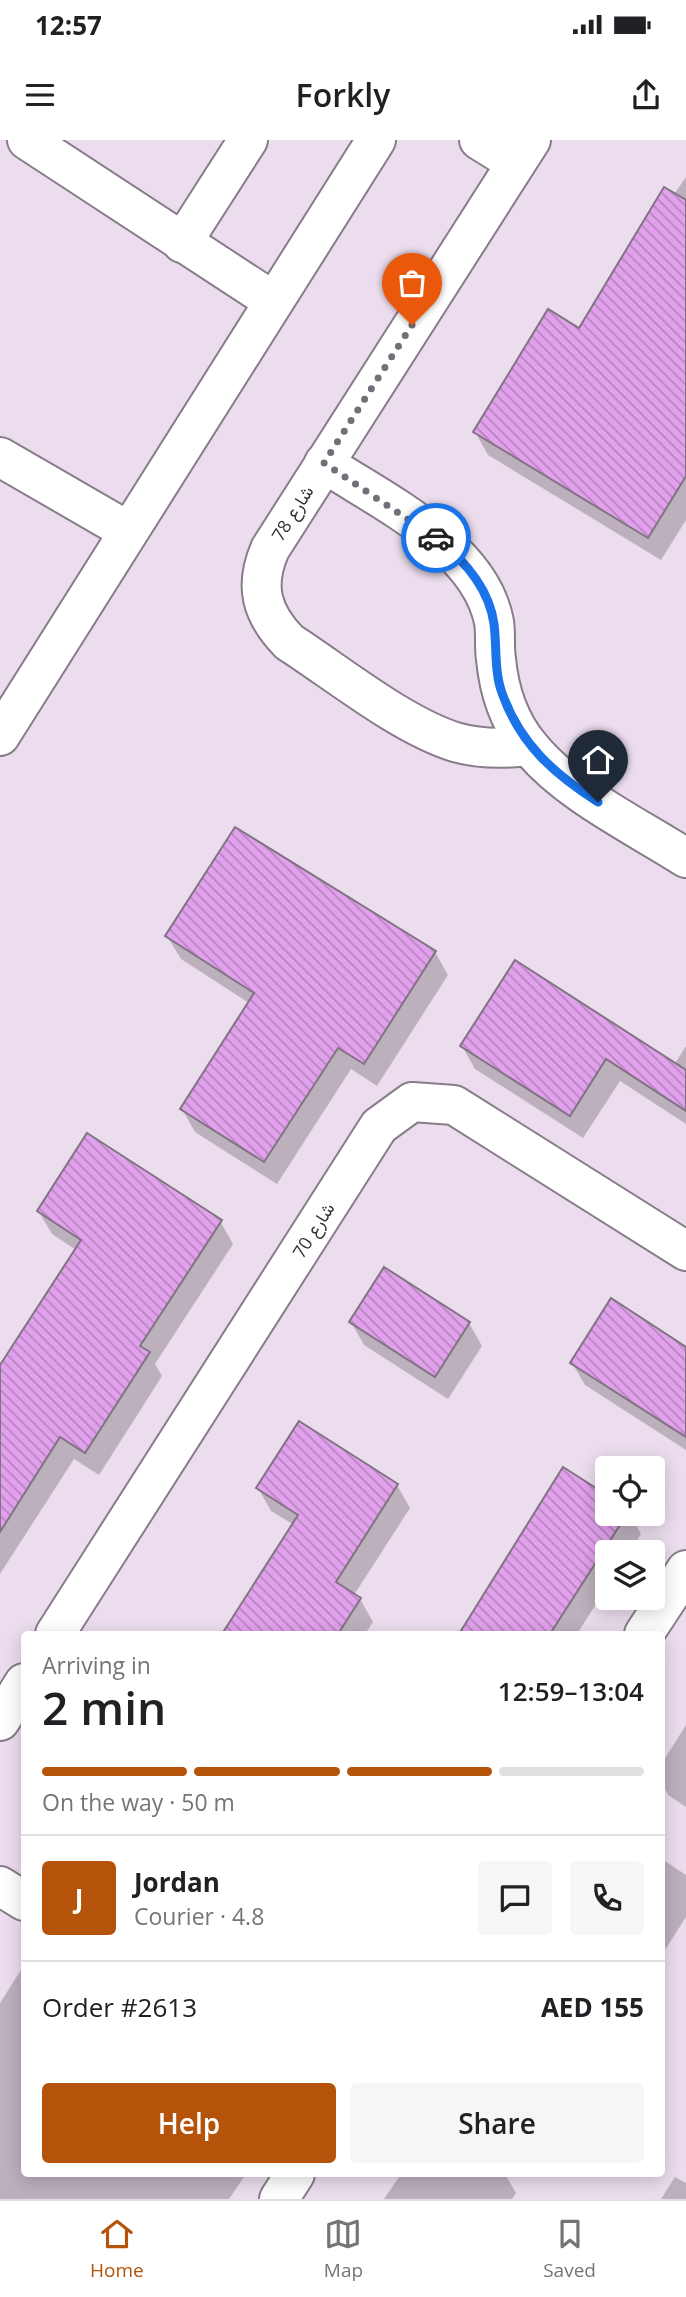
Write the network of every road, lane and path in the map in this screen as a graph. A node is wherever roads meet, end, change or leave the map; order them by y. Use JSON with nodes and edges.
{"nodes":[{"id":1,"x":27,"y":140,"type":"edge"},
{"id":2,"x":248,"y":140,"type":"edge"},
{"id":3,"x":376,"y":140,"type":"edge"},
{"id":4,"x":479,"y":140,"type":"edge"},
{"id":5,"x":523,"y":152,"type":"edge"},
{"id":6,"x":182,"y":243,"type":"junction"},
{"id":7,"x":273,"y":301,"type":"junction"},
{"id":8,"x":0,"y":457,"type":"edge"},
{"id":9,"x":324,"y":463,"type":"junction"},
{"id":10,"x":128,"y":531,"type":"junction"},
{"id":11,"x":5,"y":718,"type":"edge"},
{"id":12,"x":529,"y":746,"type":"junction"},
{"id":13,"x":686,"y":858,"type":"edge"},
{"id":14,"x":686,"y":1251,"type":"edge"},
{"id":15,"x":686,"y":1570,"type":"edge"},
{"id":16,"x":57,"y":1631,"type":"edge"},
{"id":17,"x":646,"y":1631,"type":"edge"},
{"id":18,"x":21,"y":1688,"type":"edge"},
{"id":19,"x":0,"y":1721,"type":"edge"},
{"id":20,"x":0,"y":1886,"type":"edge"},
{"id":21,"x":21,"y":1899,"type":"edge"},
{"id":22,"x":293,"y":2177,"type":"edge"},
{"id":23,"x":279,"y":2199,"type":"edge"}],
"edges":[{"from":1,"to":6,"type":"street"},
{"from":2,"to":6,"type":"street"},
{"from":3,"to":7,"type":"street"},
{"from":4,"to":5,"type":"street","name":"شارع 78"},
{"from":5,"to":9,"type":"street","name":"شارع 78"},
{"from":6,"to":7,"type":"street"},
{"from":7,"to":10,"type":"street"},
{"from":8,"to":10,"type":"street"},
{"from":9,"to":12,"type":"street"},
{"from":9,"to":12,"type":"street","name":"شارع 78"},
{"from":10,"to":11,"type":"street"},
{"from":12,"to":13,"type":"street"},
{"from":14,"to":16,"type":"street","name":"شارع 70"},
{"from":15,"to":17,"type":"street"},
{"from":18,"to":19,"type":"street"},
{"from":20,"to":21,"type":"street"},
{"from":22,"to":23,"type":"street"}]}
